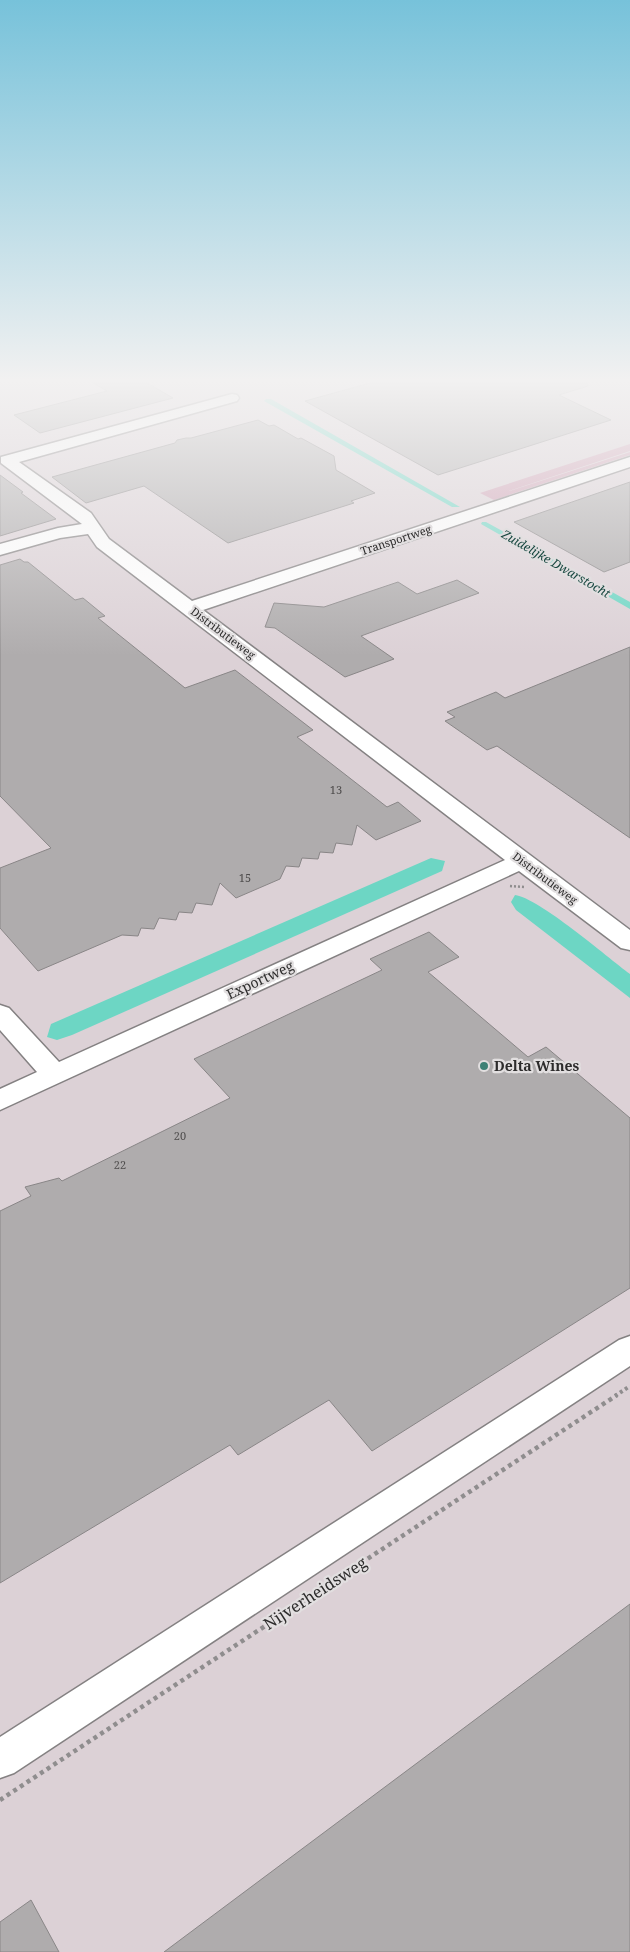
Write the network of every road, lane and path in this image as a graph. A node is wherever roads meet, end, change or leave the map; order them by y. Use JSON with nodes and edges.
{"nodes":[{"id":1,"x":26,"y":474,"type":"edge"},
{"id":2,"x":594,"y":474,"type":"edge"},
{"id":3,"x":93,"y":528,"type":"junction"},
{"id":4,"x":0,"y":550,"type":"edge"},
{"id":5,"x":190,"y":608,"type":"junction"},
{"id":6,"x":521,"y":862,"type":"junction"},
{"id":7,"x":630,"y":942,"type":"edge"},
{"id":8,"x":0,"y":1014,"type":"edge"},
{"id":9,"x":55,"y":1075,"type":"junction"},
{"id":10,"x":0,"y":1100,"type":"edge"},
{"id":11,"x":630,"y":1349,"type":"edge"},
{"id":12,"x":630,"y":1386,"type":"edge"},
{"id":13,"x":0,"y":1759,"type":"edge"},
{"id":14,"x":0,"y":1800,"type":"edge"}],
"edges":[{"from":1,"to":3,"type":"street","name":"Distributieweg"},
{"from":2,"to":5,"type":"street","name":"Transportweg"},
{"from":3,"to":4,"type":"street"},
{"from":3,"to":5,"type":"street","name":"Distributieweg"},
{"from":5,"to":6,"type":"street","name":"Distributieweg"},
{"from":6,"to":7,"type":"street","name":"Distributieweg"},
{"from":6,"to":9,"type":"street","name":"Exportweg"},
{"from":8,"to":9,"type":"street"},
{"from":9,"to":10,"type":"street","name":"Exportweg"},
{"from":11,"to":13,"type":"street"},
{"from":12,"to":14,"type":"path","name":"Nijverheidsweg"}]}
